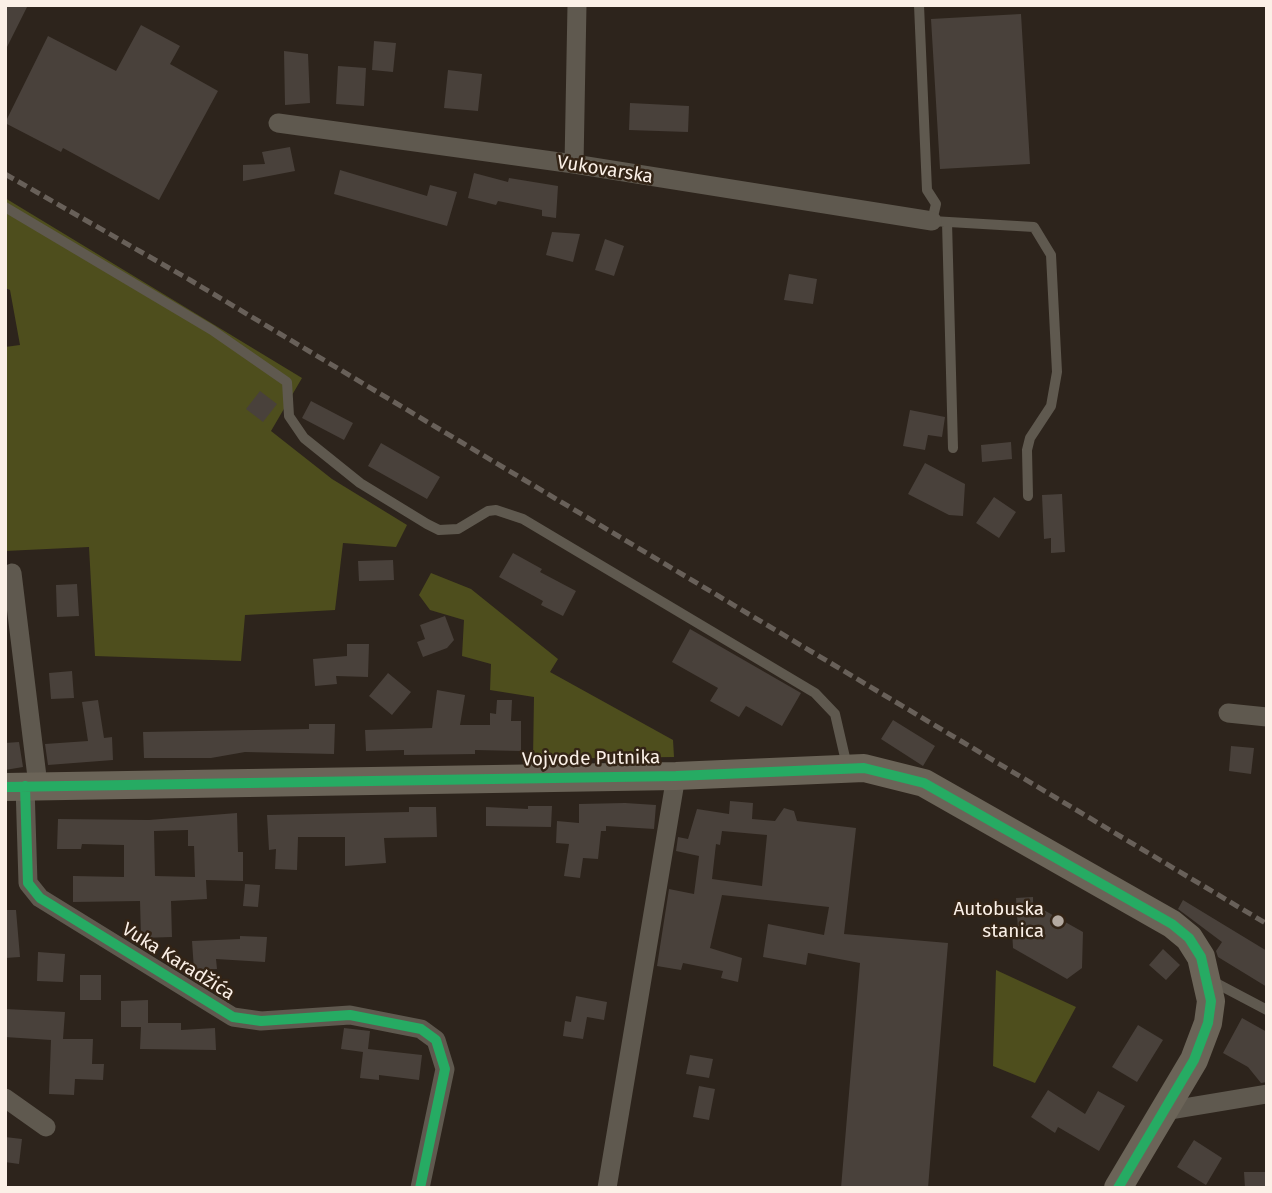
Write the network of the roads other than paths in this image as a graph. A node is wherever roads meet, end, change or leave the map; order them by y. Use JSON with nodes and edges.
{"nodes":[{"id":1,"x":577,"y":5,"type":"edge"},
{"id":2,"x":919,"y":5,"type":"edge"},
{"id":3,"x":278,"y":122,"type":"dead end"},
{"id":4,"x":574,"y":164,"type":"junction"},
{"id":5,"x":5,"y":207,"type":"edge"},
{"id":6,"x":939,"y":221,"type":"junction"},
{"id":7,"x":953,"y":448,"type":"dead end"},
{"id":8,"x":1028,"y":496,"type":"dead end"},
{"id":9,"x":12,"y":573,"type":"dead end"},
{"id":10,"x":1228,"y":713,"type":"dead end"},
{"id":11,"x":1267,"y":717,"type":"edge"},
{"id":12,"x":848,"y":769,"type":"junction"},
{"id":13,"x":677,"y":776,"type":"junction"},
{"id":14,"x":23,"y":786,"type":"edge"},
{"id":15,"x":1208,"y":979,"type":"junction"},
{"id":16,"x":1267,"y":1010,"type":"edge"},
{"id":17,"x":1267,"y":1094,"type":"edge"},
{"id":18,"x":5,"y":1098,"type":"edge"},
{"id":19,"x":1165,"y":1111,"type":"junction"},
{"id":20,"x":46,"y":1127,"type":"dead end"},
{"id":21,"x":420,"y":1188,"type":"edge"},
{"id":22,"x":607,"y":1188,"type":"edge"},
{"id":23,"x":1118,"y":1188,"type":"edge"}],
"edges":[{"from":1,"to":4,"type":"street"},
{"from":2,"to":6,"type":"lane"},
{"from":3,"to":4,"type":"street","name":"Vukovarska"},
{"from":4,"to":6,"type":"street","name":"Vukovarska"},
{"from":5,"to":12,"type":"lane"},
{"from":6,"to":7,"type":"lane"},
{"from":6,"to":8,"type":"lane"},
{"from":9,"to":14,"type":"street","name":"Vuka Karadžića"},
{"from":10,"to":11,"type":"street"},
{"from":12,"to":13,"type":"street","name":"Vojvode Putnika"},
{"from":12,"to":15,"type":"street","name":"Vojvode Putnika"},
{"from":13,"to":14,"type":"street","name":"Vojvode Putnika"},
{"from":13,"to":22,"type":"street"},
{"from":14,"to":21,"type":"street","name":"Vuka Karadžića"},
{"from":15,"to":16,"type":"lane"},
{"from":15,"to":19,"type":"street"},
{"from":17,"to":19,"type":"street"},
{"from":18,"to":20,"type":"street"},
{"from":19,"to":23,"type":"street"}]}
